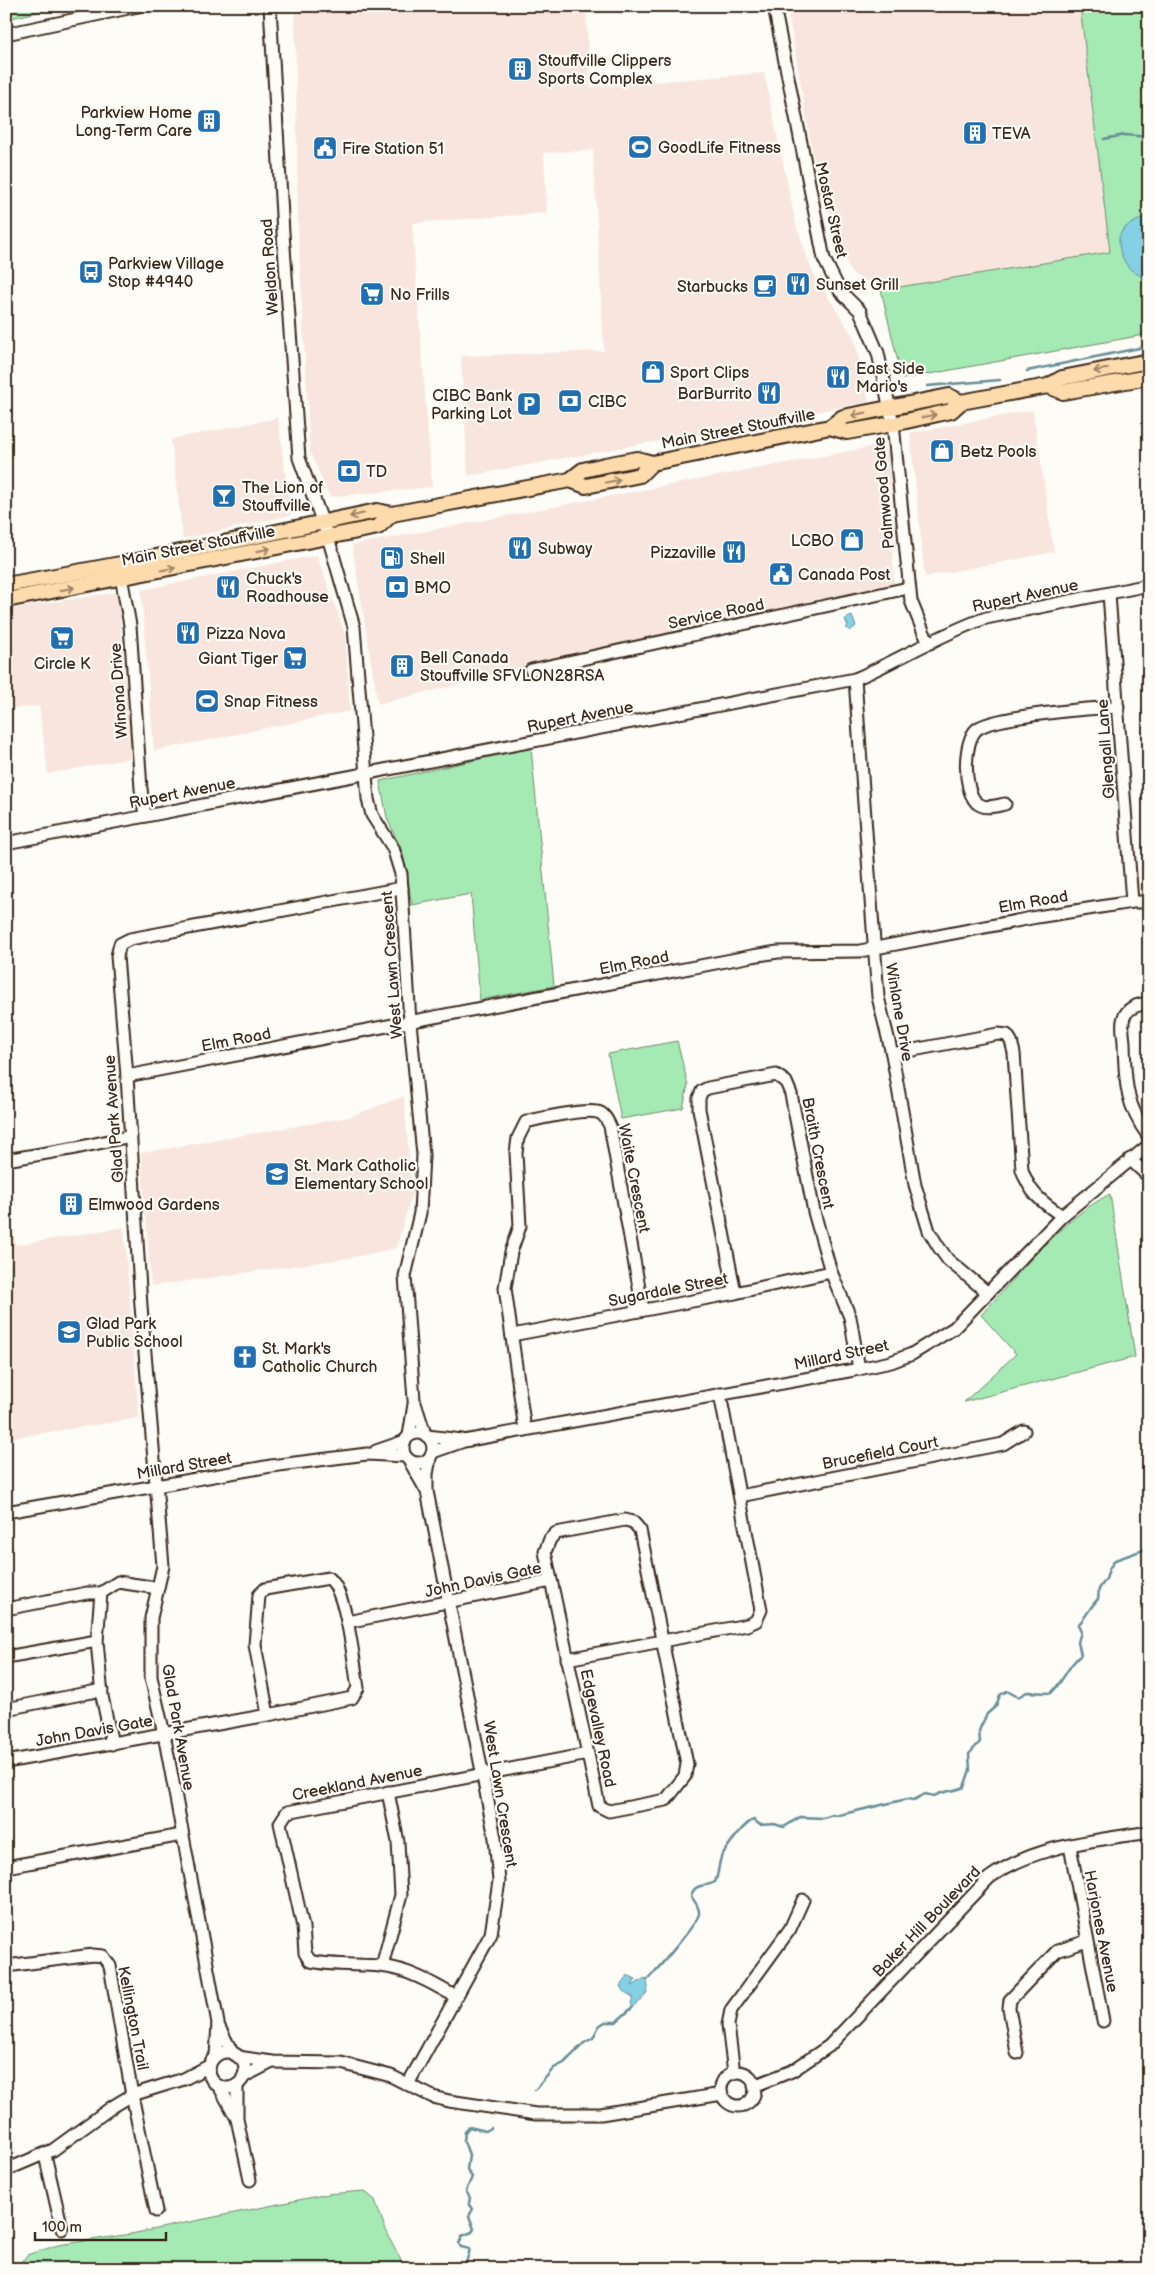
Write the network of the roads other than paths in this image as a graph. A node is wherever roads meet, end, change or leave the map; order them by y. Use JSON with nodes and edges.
{"nodes":[{"id":1,"x":138,"y":6,"type":"edge"},
{"id":2,"x":270,"y":6,"type":"edge"},
{"id":3,"x":774,"y":6,"type":"edge"},
{"id":4,"x":6,"y":34,"type":"edge"},
{"id":5,"x":1149,"y":361,"type":"edge"},
{"id":6,"x":1149,"y":376,"type":"edge"},
{"id":7,"x":1048,"y":386,"type":"junction"},
{"id":8,"x":961,"y":402,"type":"junction"},
{"id":9,"x":890,"y":408,"type":"junction"},
{"id":10,"x":893,"y":424,"type":"junction"},
{"id":11,"x":830,"y":427,"type":"junction"},
{"id":12,"x":392,"y":514,"type":"junction"},
{"id":13,"x":322,"y":522,"type":"junction"},
{"id":14,"x":328,"y":537,"type":"junction"},
{"id":15,"x":120,"y":571,"type":"junction"},
{"id":16,"x":6,"y":585,"type":"edge"},
{"id":17,"x":1149,"y":586,"type":"edge"},
{"id":18,"x":908,"y":588,"type":"junction"},
{"id":19,"x":1109,"y":594,"type":"junction"},
{"id":20,"x":6,"y":600,"type":"edge"},
{"id":21,"x":930,"y":643,"type":"junction"},
{"id":22,"x":532,"y":670,"type":"dead end"},
{"id":23,"x":855,"y":679,"type":"junction"},
{"id":24,"x":1118,"y":707,"type":"junction"},
{"id":25,"x":366,"y":774,"type":"junction"},
{"id":26,"x":1005,"y":804,"type":"dead end"},
{"id":27,"x":145,"y":816,"type":"junction"},
{"id":28,"x":6,"y":843,"type":"edge"},
{"id":29,"x":402,"y":888,"type":"junction"},
{"id":30,"x":1132,"y":902,"type":"junction"},
{"id":31,"x":1149,"y":902,"type":"edge"},
{"id":32,"x":873,"y":949,"type":"junction"},
{"id":33,"x":1149,"y":1002,"type":"edge"},
{"id":34,"x":410,"y":1022,"type":"junction"},
{"id":35,"x":892,"y":1054,"type":"junction"},
{"id":36,"x":127,"y":1076,"type":"junction"},
{"id":37,"x":131,"y":1136,"type":"junction"},
{"id":38,"x":1149,"y":1137,"type":"edge"},
{"id":39,"x":1149,"y":1145,"type":"edge"},
{"id":40,"x":1130,"y":1159,"type":"junction"},
{"id":41,"x":6,"y":1160,"type":"edge"},
{"id":42,"x":1149,"y":1177,"type":"edge"},
{"id":43,"x":1062,"y":1216,"type":"junction"},
{"id":44,"x":831,"y":1272,"type":"junction"},
{"id":45,"x":735,"y":1293,"type":"junction"},
{"id":46,"x":988,"y":1293,"type":"junction"},
{"id":47,"x":643,"y":1310,"type":"junction"},
{"id":48,"x":512,"y":1335,"type":"junction"},
{"id":49,"x":859,"y":1369,"type":"junction"},
{"id":50,"x":720,"y":1394,"type":"junction"},
{"id":51,"x":414,"y":1400,"type":"junction"},
{"id":52,"x":525,"y":1430,"type":"junction"},
{"id":53,"x":1024,"y":1431,"type":"dead end"},
{"id":54,"x":426,"y":1435,"type":"junction"},
{"id":55,"x":407,"y":1439,"type":"junction"},
{"id":56,"x":464,"y":1441,"type":"junction"},
{"id":57,"x":367,"y":1454,"type":"junction"},
{"id":58,"x":432,"y":1455,"type":"junction"},
{"id":59,"x":407,"y":1458,"type":"junction"},
{"id":60,"x":156,"y":1486,"type":"junction"},
{"id":61,"x":427,"y":1491,"type":"junction"},
{"id":62,"x":740,"y":1496,"type":"junction"},
{"id":63,"x":6,"y":1512,"type":"edge"},
{"id":64,"x":551,"y":1581,"type":"junction"},
{"id":65,"x":158,"y":1588,"type":"junction"},
{"id":66,"x":101,"y":1593,"type":"junction"},
{"id":67,"x":449,"y":1603,"type":"junction"},
{"id":68,"x":6,"y":1609,"type":"edge"},
{"id":69,"x":347,"y":1622,"type":"junction"},
{"id":70,"x":97,"y":1641,"type":"junction"},
{"id":71,"x":661,"y":1641,"type":"junction"},
{"id":72,"x":6,"y":1657,"type":"edge"},
{"id":73,"x":567,"y":1659,"type":"junction"},
{"id":74,"x":102,"y":1690,"type":"junction"},
{"id":75,"x":6,"y":1709,"type":"edge"},
{"id":76,"x":268,"y":1716,"type":"junction"},
{"id":77,"x":164,"y":1734,"type":"junction"},
{"id":78,"x":112,"y":1744,"type":"junction"},
{"id":79,"x":588,"y":1754,"type":"junction"},
{"id":80,"x":6,"y":1762,"type":"edge"},
{"id":81,"x":483,"y":1774,"type":"junction"},
{"id":82,"x":388,"y":1792,"type":"junction"},
{"id":83,"x":1149,"y":1832,"type":"edge"},
{"id":84,"x":182,"y":1835,"type":"junction"},
{"id":85,"x":1070,"y":1846,"type":"junction"},
{"id":86,"x":6,"y":1867,"type":"edge"},
{"id":87,"x":803,"y":1900,"type":"dead end"},
{"id":88,"x":1087,"y":1942,"type":"junction"},
{"id":89,"x":6,"y":1966,"type":"edge"},
{"id":90,"x":382,"y":1966,"type":"junction"},
{"id":91,"x":456,"y":1997,"type":"junction"},
{"id":92,"x":1103,"y":2021,"type":"dead end"},
{"id":93,"x":218,"y":2023,"type":"junction"},
{"id":94,"x":1017,"y":2053,"type":"dead end"},
{"id":95,"x":236,"y":2055,"type":"junction"},
{"id":96,"x":212,"y":2061,"type":"junction"},
{"id":97,"x":272,"y":2062,"type":"junction"},
{"id":98,"x":734,"y":2073,"type":"junction"},
{"id":99,"x":184,"y":2079,"type":"junction"},
{"id":100,"x":240,"y":2081,"type":"junction"},
{"id":101,"x":408,"y":2084,"type":"junction"},
{"id":102,"x":216,"y":2085,"type":"junction"},
{"id":103,"x":754,"y":2086,"type":"junction"},
{"id":104,"x":722,"y":2094,"type":"junction"},
{"id":105,"x":132,"y":2095,"type":"junction"},
{"id":106,"x":237,"y":2119,"type":"junction"},
{"id":107,"x":44,"y":2155,"type":"junction"},
{"id":108,"x":6,"y":2170,"type":"edge"},
{"id":109,"x":250,"y":2180,"type":"dead end"},
{"id":110,"x":156,"y":2211,"type":"dead end"},
{"id":111,"x":62,"y":2229,"type":"dead end"}],
"edges":[{"from":1,"to":4,"type":"street"},
{"from":2,"to":13,"type":"street","name":"Weldon Road"},
{"from":3,"to":9,"type":"street","name":"Mostar Street"},
{"from":5,"to":7,"type":"main road","name":"Main Street Stouffville","one_way":true},
{"from":6,"to":7,"type":"main road","name":"Main Street Stouffville"},
{"from":7,"to":8,"type":"main road","name":"Main Street Stouffville"},
{"from":8,"to":9,"type":"main road","name":"Main Street Stouffville"},
{"from":10,"to":8,"type":"main road","name":"Main Street Stouffville","one_way":true},
{"from":9,"to":10,"type":"street","name":"Mostar Street"},
{"from":9,"to":11,"type":"main road","name":"Main Street Stouffville","one_way":true},
{"from":10,"to":11,"type":"main road","name":"Main Street Stouffville"},
{"from":10,"to":18,"type":"street","name":"Palmwood Gate"},
{"from":11,"to":12,"type":"main road","name":"Main Street Stouffville"},
{"from":12,"to":13,"type":"main road","name":"Main Street Stouffville","one_way":true},
{"from":12,"to":14,"type":"main road","name":"Main Street Stouffville"},
{"from":13,"to":14,"type":"street","name":"Weldon Road"},
{"from":13,"to":15,"type":"main road","name":"Main Street Stouffville"},
{"from":15,"to":14,"type":"main road","name":"Main Street Stouffville","one_way":true},
{"from":14,"to":25,"type":"street","name":"West Lawn Crescent"},
{"from":15,"to":16,"type":"main road","name":"Main Street Stouffville"},
{"from":20,"to":15,"type":"main road","name":"Main Street Stouffville","one_way":true},
{"from":15,"to":27,"type":"street","name":"Winona Drive"},
{"from":17,"to":19,"type":"street","name":"Rupert Avenue"},
{"from":18,"to":21,"type":"street","name":"Palmwood Gate"},
{"from":18,"to":22,"type":"street","name":"Service Road"},
{"from":19,"to":21,"type":"street","name":"Rupert Avenue"},
{"from":19,"to":24,"type":"street","name":"Glengall Lane"},
{"from":21,"to":23,"type":"street","name":"Rupert Avenue"},
{"from":23,"to":25,"type":"street","name":"Rupert Avenue"},
{"from":23,"to":32,"type":"street","name":"Winlane Drive"},
{"from":24,"to":26,"type":"street"},
{"from":24,"to":30,"type":"street","name":"Glengall Lane"},
{"from":25,"to":27,"type":"street","name":"Rupert Avenue"},
{"from":25,"to":29,"type":"street","name":"West Lawn Crescent"},
{"from":27,"to":28,"type":"street","name":"Rupert Avenue"},
{"from":29,"to":34,"type":"street","name":"West Lawn Crescent"},
{"from":29,"to":36,"type":"street","name":"Glad Park Avenue"},
{"from":30,"to":31,"type":"street","name":"Elm Road"},
{"from":30,"to":32,"type":"street","name":"Elm Road"},
{"from":32,"to":34,"type":"street","name":"Elm Road"},
{"from":32,"to":35,"type":"street","name":"Winlane Drive"},
{"from":33,"to":38,"type":"street"},
{"from":34,"to":36,"type":"street","name":"Elm Road"},
{"from":34,"to":51,"type":"street","name":"West Lawn Crescent"},
{"from":35,"to":43,"type":"street"},
{"from":35,"to":46,"type":"street","name":"Winlane Drive"},
{"from":36,"to":37,"type":"street","name":"Glad Park Avenue"},
{"from":37,"to":41,"type":"street"},
{"from":37,"to":60,"type":"street","name":"Glad Park Avenue"},
{"from":39,"to":40,"type":"street","name":"Millard Street"},
{"from":40,"to":42,"type":"street"},
{"from":40,"to":43,"type":"street","name":"Millard Street"},
{"from":43,"to":46,"type":"street","name":"Millard Street"},
{"from":44,"to":45,"type":"street","name":"Sugardale Street"},
{"from":44,"to":45,"type":"street","name":"Braith Crescent"},
{"from":44,"to":49,"type":"street","name":"Braith Crescent"},
{"from":45,"to":47,"type":"street","name":"Sugardale Street"},
{"from":46,"to":49,"type":"street","name":"Millard Street"},
{"from":47,"to":48,"type":"street","name":"Sugardale Street"},
{"from":47,"to":48,"type":"street","name":"Waite Crescent"},
{"from":48,"to":52,"type":"street","name":"Waite Crescent"},
{"from":49,"to":50,"type":"street","name":"Millard Street"},
{"from":50,"to":52,"type":"street","name":"Millard Street"},
{"from":50,"to":62,"type":"street"},
{"from":51,"to":54,"type":"street","name":"West Lawn Crescent"},
{"from":51,"to":55,"type":"street","name":"West Lawn Crescent"},
{"from":52,"to":56,"type":"street","name":"Millard Street"},
{"from":53,"to":62,"type":"street","name":"Brucefield Court"},
{"from":54,"to":55,"type":"street"},
{"from":54,"to":56,"type":"street","name":"Millard Street"},
{"from":54,"to":58,"type":"street"},
{"from":55,"to":57,"type":"street","name":"Millard Street"},
{"from":55,"to":59,"type":"street"},
{"from":56,"to":58,"type":"street","name":"Millard Street"},
{"from":57,"to":59,"type":"street","name":"Millard Street"},
{"from":57,"to":60,"type":"street","name":"Millard Street"},
{"from":58,"to":59,"type":"street"},
{"from":58,"to":61,"type":"street","name":"West Lawn Crescent"},
{"from":59,"to":61,"type":"street","name":"West Lawn Crescent"},
{"from":60,"to":63,"type":"street","name":"Millard Street"},
{"from":60,"to":65,"type":"street","name":"Glad Park Avenue"},
{"from":61,"to":67,"type":"street","name":"West Lawn Crescent"},
{"from":62,"to":71,"type":"street"},
{"from":64,"to":67,"type":"street","name":"John Davis Gate"},
{"from":64,"to":71,"type":"street"},
{"from":64,"to":73,"type":"street","name":"John Davis Gate"},
{"from":65,"to":66,"type":"street"},
{"from":65,"to":77,"type":"street","name":"Glad Park Avenue"},
{"from":66,"to":68,"type":"street"},
{"from":66,"to":70,"type":"street"},
{"from":67,"to":69,"type":"street","name":"John Davis Gate"},
{"from":67,"to":81,"type":"street","name":"West Lawn Crescent"},
{"from":69,"to":76,"type":"street","name":"John Davis Gate"},
{"from":69,"to":76,"type":"street"},
{"from":70,"to":72,"type":"street"},
{"from":70,"to":74,"type":"street"},
{"from":71,"to":73,"type":"street"},
{"from":71,"to":79,"type":"street","name":"Edgevalley Road"},
{"from":73,"to":79,"type":"street","name":"Edgevalley Road"},
{"from":74,"to":75,"type":"street"},
{"from":74,"to":78,"type":"street"},
{"from":76,"to":77,"type":"street","name":"John Davis Gate"},
{"from":77,"to":78,"type":"street","name":"John Davis Gate"},
{"from":77,"to":84,"type":"street","name":"Glad Park Avenue"},
{"from":78,"to":80,"type":"street","name":"John Davis Gate"},
{"from":79,"to":81,"type":"street","name":"Creekland Avenue"},
{"from":81,"to":82,"type":"street","name":"Creekland Avenue"},
{"from":81,"to":91,"type":"street","name":"West Lawn Crescent"},
{"from":82,"to":90,"type":"street"},
{"from":82,"to":90,"type":"street","name":"Creekland Avenue"},
{"from":83,"to":85,"type":"street","name":"Baker Hill Boulevard"},
{"from":84,"to":86,"type":"street"},
{"from":84,"to":93,"type":"street","name":"Glad Park Avenue"},
{"from":85,"to":88,"type":"street","name":"Harjones Avenue"},
{"from":85,"to":103,"type":"street","name":"Baker Hill Boulevard"},
{"from":87,"to":98,"type":"street"},
{"from":88,"to":92,"type":"street","name":"Harjones Avenue"},
{"from":88,"to":94,"type":"street"},
{"from":89,"to":105,"type":"street","name":"Kellington Trail"},
{"from":90,"to":91,"type":"street","name":"Creekland Avenue"},
{"from":91,"to":101,"type":"street","name":"West Lawn Crescent"},
{"from":93,"to":95,"type":"street","name":"Glad Park Avenue"},
{"from":93,"to":96,"type":"street","name":"Glad Park Avenue"},
{"from":95,"to":96,"type":"street"},
{"from":95,"to":97,"type":"street"},
{"from":95,"to":100,"type":"street"},
{"from":96,"to":99,"type":"street"},
{"from":96,"to":102,"type":"street"},
{"from":97,"to":100,"type":"street"},
{"from":97,"to":101,"type":"street"},
{"from":98,"to":103,"type":"street"},
{"from":98,"to":104,"type":"street"},
{"from":99,"to":102,"type":"street"},
{"from":99,"to":105,"type":"street"},
{"from":100,"to":102,"type":"street"},
{"from":100,"to":106,"type":"street"},
{"from":101,"to":104,"type":"street"},
{"from":102,"to":106,"type":"street"},
{"from":103,"to":104,"type":"street"},
{"from":105,"to":107,"type":"street"},
{"from":105,"to":110,"type":"street"},
{"from":106,"to":109,"type":"street"},
{"from":107,"to":108,"type":"street"},
{"from":107,"to":111,"type":"street"}]}
